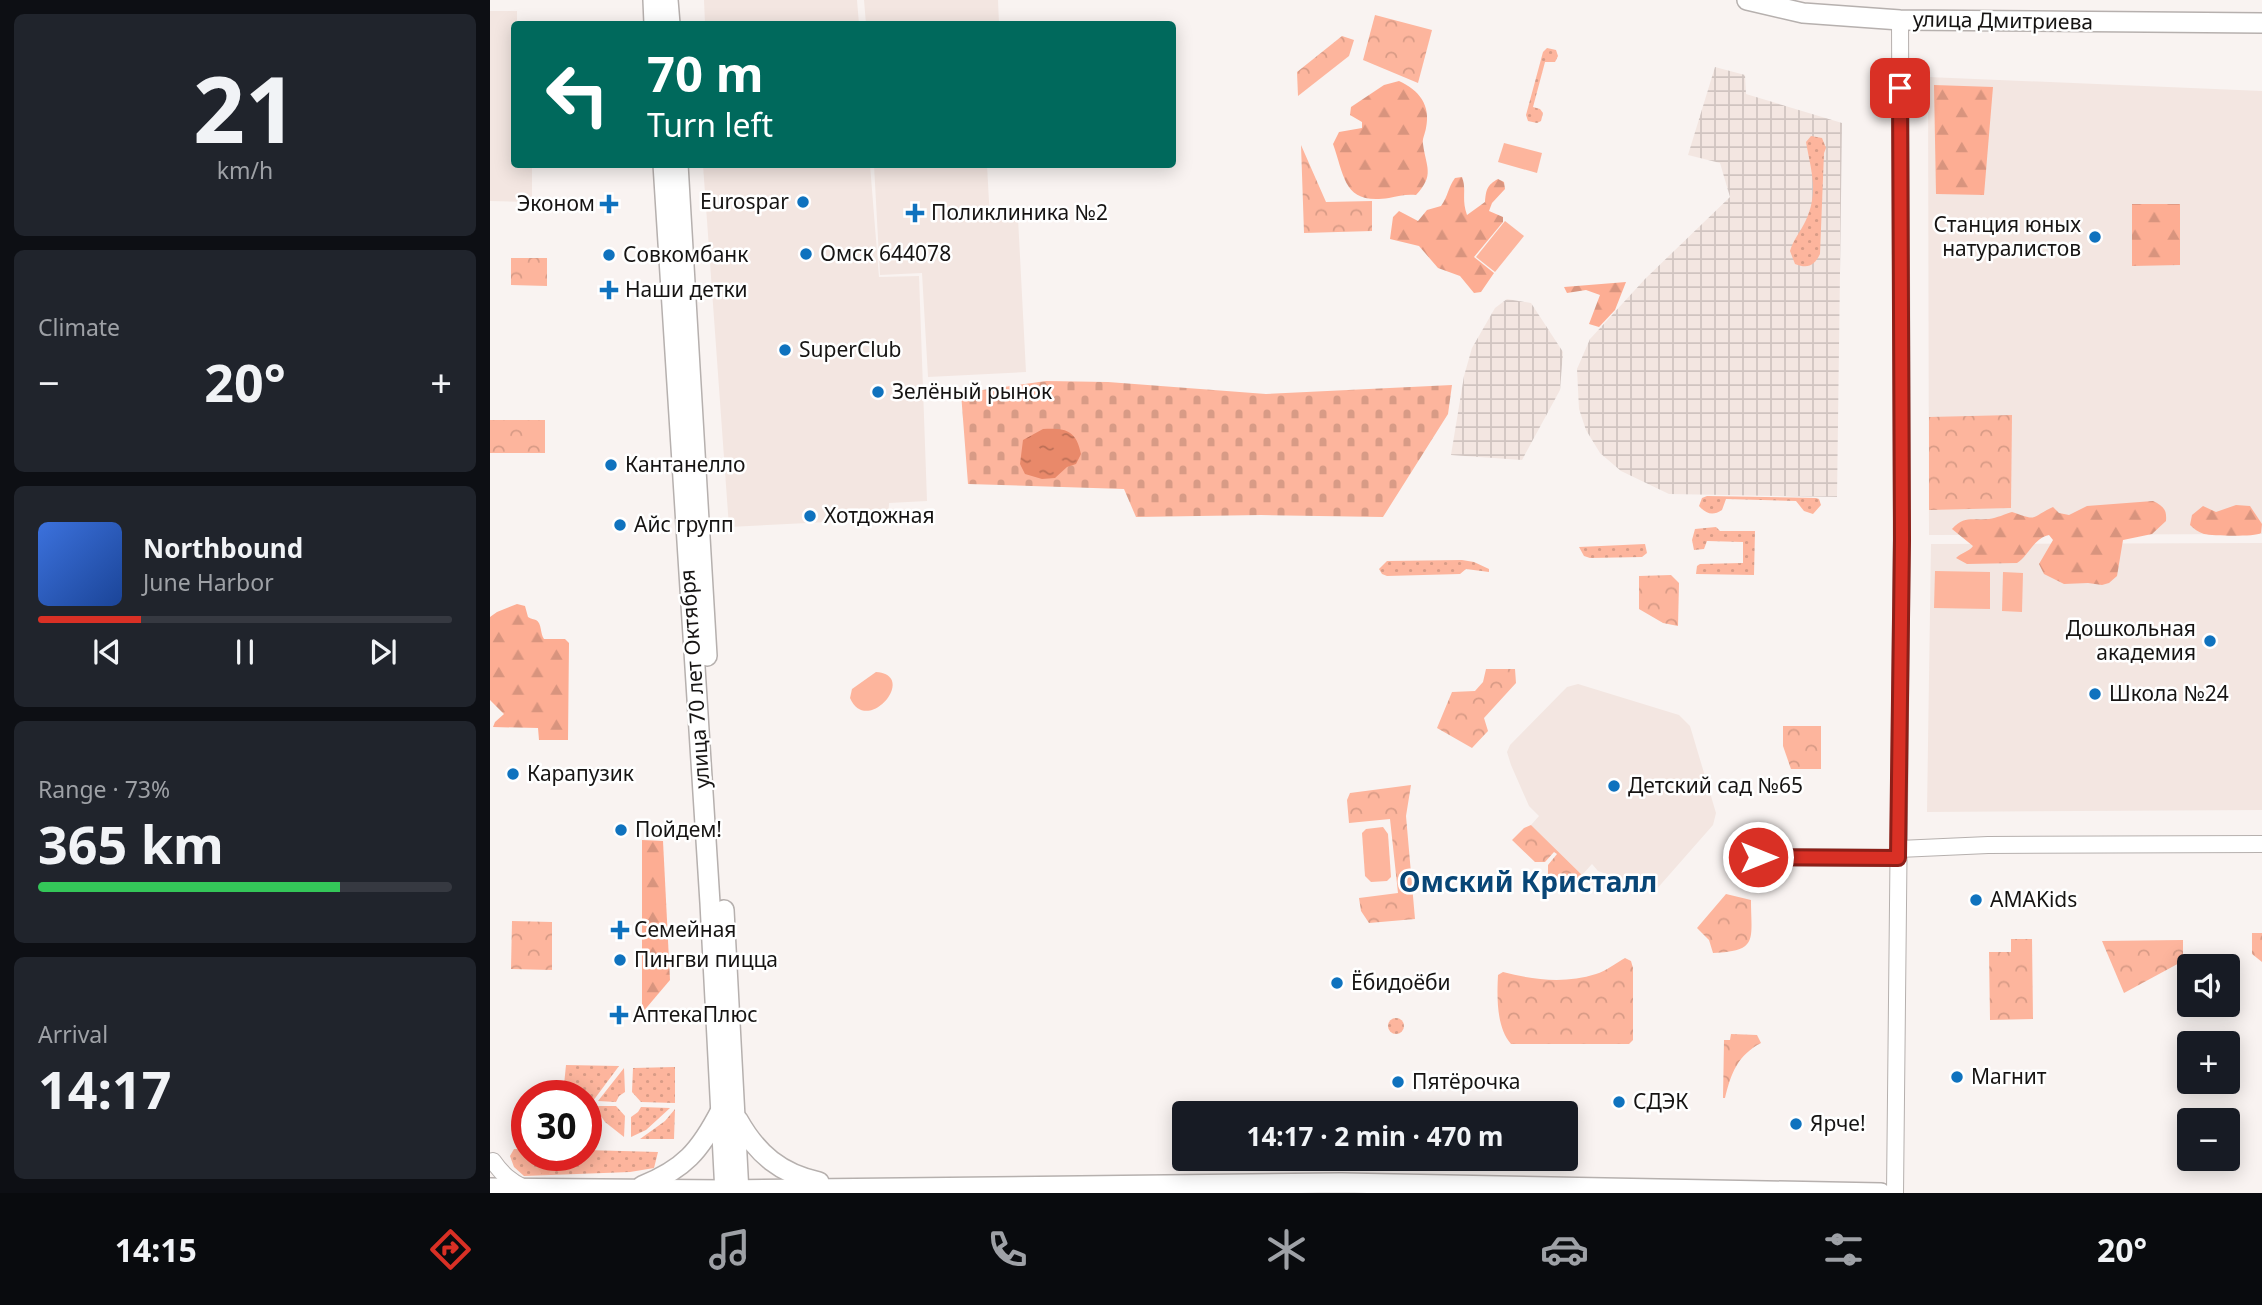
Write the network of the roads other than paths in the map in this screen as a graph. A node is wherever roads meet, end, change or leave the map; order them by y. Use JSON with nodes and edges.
{"nodes":[{"id":1,"x":653,"y":0,"type":"edge"},
{"id":2,"x":668,"y":0,"type":"edge"},
{"id":3,"x":1750,"y":0,"type":"edge"},
{"id":4,"x":1900,"y":20,"type":"junction"},
{"id":5,"x":654,"y":21,"type":"edge"},
{"id":6,"x":670,"y":21,"type":"edge"},
{"id":7,"x":2262,"y":23,"type":"edge"},
{"id":8,"x":663,"y":168,"type":"edge"},
{"id":9,"x":678,"y":168,"type":"edge"},
{"id":10,"x":2262,"y":844,"type":"edge"},
{"id":11,"x":1898,"y":854,"type":"junction"},
{"id":12,"x":1758,"y":857,"type":"dead end"},
{"id":13,"x":729,"y":1114,"type":"junction"},
{"id":14,"x":492,"y":1160,"type":"edge"},
{"id":15,"x":490,"y":1188,"type":"edge"},
{"id":16,"x":524,"y":1188,"type":"junction"},
{"id":17,"x":847,"y":1188,"type":"junction"},
{"id":18,"x":1283,"y":1188,"type":"edge"},
{"id":19,"x":1307,"y":1188,"type":"edge"},
{"id":20,"x":634,"y":1189,"type":"junction"},
{"id":21,"x":732,"y":1191,"type":"edge"},
{"id":22,"x":1881,"y":1193,"type":"edge"},
{"id":23,"x":1895,"y":1193,"type":"edge"}],
"edges":[{"from":1,"to":5,"type":"main road"},
{"from":2,"to":6,"type":"main road"},
{"from":3,"to":4,"type":"main road","name":"улица Дмитриева"},
{"from":4,"to":7,"type":"main road","name":"улица Дмитриева"},
{"from":4,"to":11,"type":"street"},
{"from":8,"to":13,"type":"main road","name":"улица 70 лет Октября"},
{"from":9,"to":13,"type":"main road","name":"улица 70 лет Октября"},
{"from":10,"to":11,"type":"street"},
{"from":11,"to":12,"type":"street"},
{"from":11,"to":23,"type":"street"},
{"from":13,"to":17,"type":"main road"},
{"from":13,"to":20,"type":"main road"},
{"from":13,"to":21,"type":"main road","name":"улица 70 лет Октября"},
{"from":14,"to":16,"type":"street"},
{"from":15,"to":16,"type":"main road"},
{"from":16,"to":20,"type":"main road"},
{"from":17,"to":18,"type":"main road"},
{"from":17,"to":21,"type":"main road"},
{"from":18,"to":19,"type":"main road"},
{"from":19,"to":22,"type":"main road"},
{"from":20,"to":21,"type":"main road"}]}
